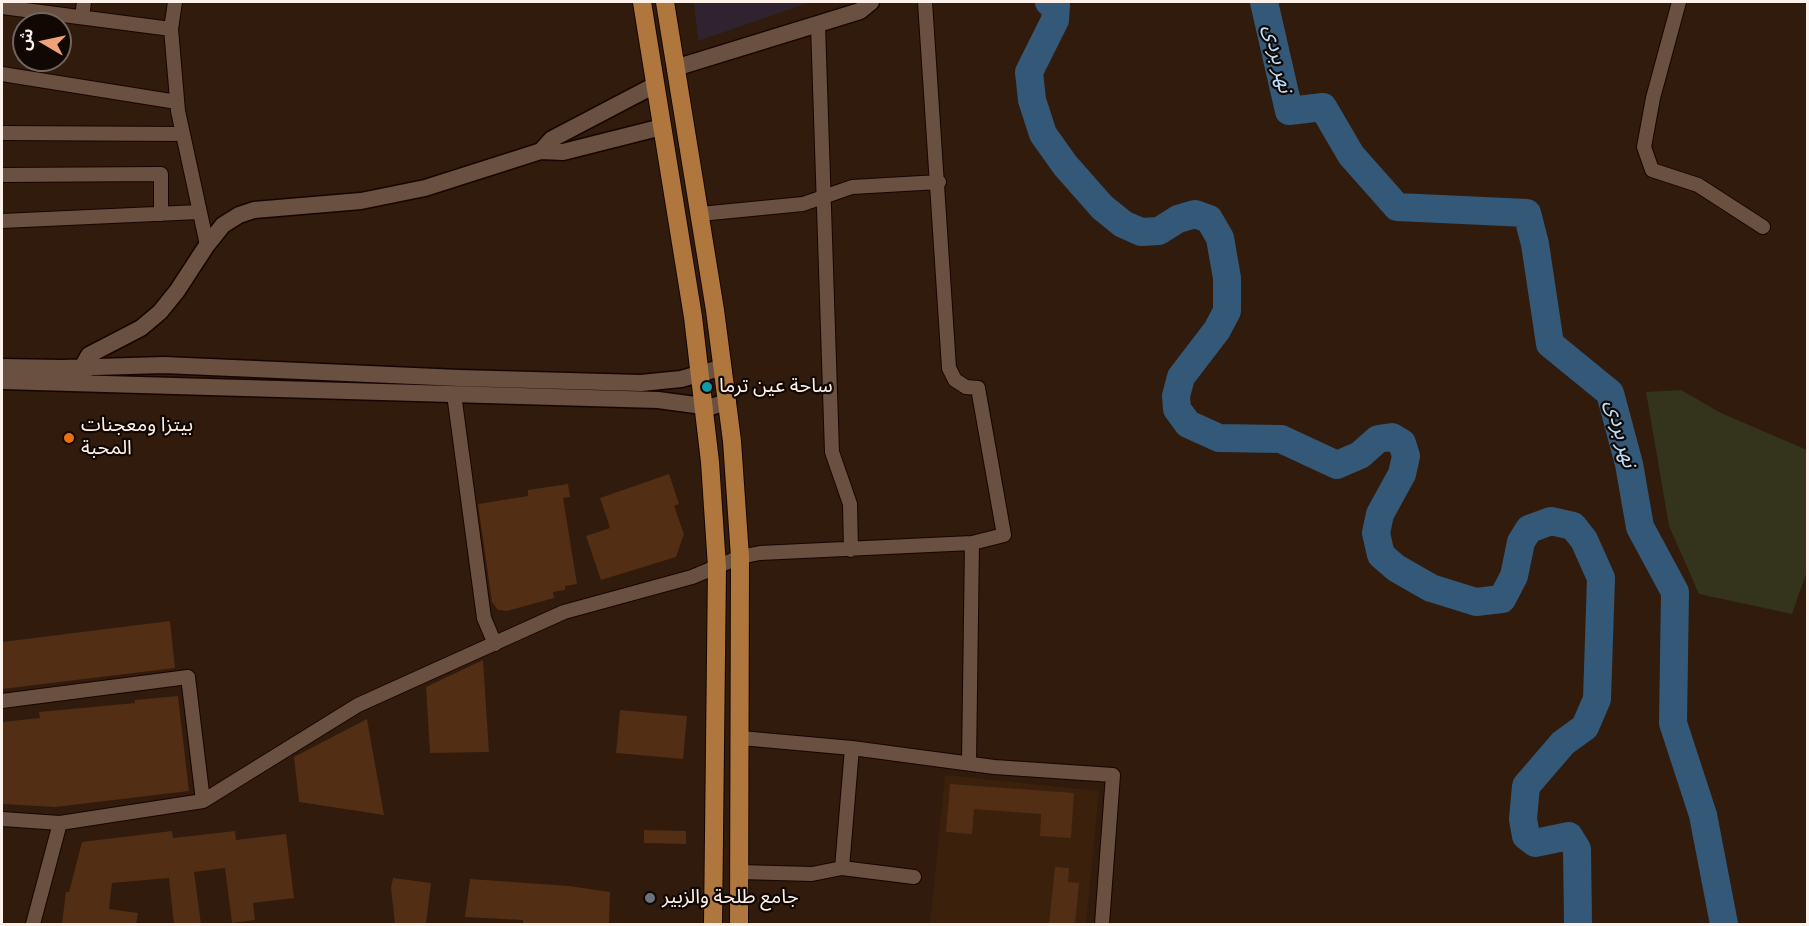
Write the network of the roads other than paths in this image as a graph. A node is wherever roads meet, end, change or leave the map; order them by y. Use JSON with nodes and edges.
{"nodes":[{"id":1,"x":84,"y":2,"type":"edge"},
{"id":2,"x":175,"y":2,"type":"edge"},
{"id":3,"x":642,"y":2,"type":"edge"},
{"id":4,"x":665,"y":2,"type":"edge"},
{"id":5,"x":871,"y":2,"type":"edge"},
{"id":6,"x":926,"y":2,"type":"edge"},
{"id":7,"x":1679,"y":2,"type":"edge"},
{"id":8,"x":2,"y":7,"type":"edge"},
{"id":9,"x":82,"y":17,"type":"junction"},
{"id":10,"x":818,"y":25,"type":"junction"},
{"id":11,"x":171,"y":29,"type":"junction"},
{"id":12,"x":675,"y":68,"type":"junction"},
{"id":13,"x":2,"y":74,"type":"edge"},
{"id":14,"x":655,"y":85,"type":"junction"},
{"id":15,"x":177,"y":102,"type":"junction"},
{"id":16,"x":662,"y":127,"type":"junction"},
{"id":17,"x":2,"y":133,"type":"edge"},
{"id":18,"x":183,"y":134,"type":"junction"},
{"id":19,"x":540,"y":151,"type":"junction"},
{"id":20,"x":2,"y":175,"type":"edge"},
{"id":21,"x":939,"y":182,"type":"junction"},
{"id":22,"x":825,"y":197,"type":"junction"},
{"id":23,"x":199,"y":212,"type":"junction"},
{"id":24,"x":161,"y":214,"type":"junction"},
{"id":25,"x":700,"y":214,"type":"junction"},
{"id":26,"x":2,"y":221,"type":"edge"},
{"id":27,"x":1764,"y":227,"type":"dead end"},
{"id":28,"x":207,"y":245,"type":"junction"},
{"id":29,"x":142,"y":365,"type":"junction"},
{"id":30,"x":2,"y":367,"type":"edge"},
{"id":31,"x":84,"y":367,"type":"junction"},
{"id":32,"x":724,"y":372,"type":"junction"},
{"id":33,"x":700,"y":373,"type":"junction"},
{"id":34,"x":2,"y":381,"type":"edge"},
{"id":35,"x":84,"y":384,"type":"junction"},
{"id":36,"x":140,"y":385,"type":"junction"},
{"id":37,"x":454,"y":394,"type":"junction"},
{"id":38,"x":728,"y":402,"type":"junction"},
{"id":39,"x":704,"y":407,"type":"junction"},
{"id":40,"x":972,"y":543,"type":"junction"},
{"id":41,"x":851,"y":550,"type":"junction"},
{"id":42,"x":740,"y":557,"type":"junction"},
{"id":43,"x":717,"y":567,"type":"junction"},
{"id":44,"x":495,"y":644,"type":"junction"},
{"id":45,"x":2,"y":701,"type":"edge"},
{"id":46,"x":741,"y":738,"type":"junction"},
{"id":47,"x":852,"y":748,"type":"junction"},
{"id":48,"x":969,"y":764,"type":"junction"},
{"id":49,"x":203,"y":801,"type":"junction"},
{"id":50,"x":2,"y":819,"type":"edge"},
{"id":51,"x":60,"y":823,"type":"junction"},
{"id":52,"x":842,"y":868,"type":"junction"},
{"id":53,"x":740,"y":872,"type":"junction"},
{"id":54,"x":914,"y":877,"type":"dead end"},
{"id":55,"x":33,"y":924,"type":"edge"},
{"id":56,"x":713,"y":924,"type":"edge"},
{"id":57,"x":739,"y":924,"type":"edge"},
{"id":58,"x":1102,"y":924,"type":"edge"}],
"edges":[{"from":1,"to":9,"type":"street"},
{"from":2,"to":11,"type":"street"},
{"from":3,"to":14,"type":"main road"},
{"from":4,"to":12,"type":"main road"},
{"from":5,"to":10,"type":"street"},
{"from":6,"to":21,"type":"street"},
{"from":7,"to":27,"type":"street"},
{"from":8,"to":9,"type":"street"},
{"from":9,"to":11,"type":"street"},
{"from":10,"to":12,"type":"street"},
{"from":10,"to":22,"type":"street"},
{"from":11,"to":15,"type":"street"},
{"from":12,"to":25,"type":"main road"},
{"from":13,"to":15,"type":"street"},
{"from":14,"to":16,"type":"main road"},
{"from":14,"to":19,"type":"street"},
{"from":15,"to":18,"type":"street"},
{"from":16,"to":19,"type":"street"},
{"from":16,"to":33,"type":"main road"},
{"from":17,"to":18,"type":"street"},
{"from":18,"to":23,"type":"street"},
{"from":19,"to":28,"type":"street"},
{"from":20,"to":24,"type":"street"},
{"from":21,"to":22,"type":"street"},
{"from":21,"to":40,"type":"street"},
{"from":22,"to":25,"type":"street"},
{"from":22,"to":41,"type":"street"},
{"from":23,"to":24,"type":"street"},
{"from":23,"to":28,"type":"street"},
{"from":24,"to":26,"type":"street"},
{"from":25,"to":32,"type":"main road"},
{"from":28,"to":31,"type":"street"},
{"from":29,"to":31,"type":"street"},
{"from":29,"to":33,"type":"street"},
{"from":29,"to":36,"type":"street"},
{"from":30,"to":31,"type":"street"},
{"from":31,"to":35,"type":"street"},
{"from":32,"to":33,"type":"street"},
{"from":32,"to":38,"type":"main road"},
{"from":33,"to":39,"type":"main road"},
{"from":34,"to":35,"type":"street"},
{"from":35,"to":36,"type":"street"},
{"from":36,"to":37,"type":"street"},
{"from":37,"to":39,"type":"street"},
{"from":37,"to":44,"type":"street"},
{"from":38,"to":39,"type":"street"},
{"from":38,"to":42,"type":"main road"},
{"from":39,"to":43,"type":"main road"},
{"from":40,"to":41,"type":"street"},
{"from":40,"to":48,"type":"street"},
{"from":41,"to":42,"type":"street"},
{"from":42,"to":43,"type":"street"},
{"from":42,"to":46,"type":"main road"},
{"from":43,"to":44,"type":"street"},
{"from":43,"to":56,"type":"main road"},
{"from":44,"to":49,"type":"street"},
{"from":45,"to":49,"type":"street"},
{"from":46,"to":47,"type":"street"},
{"from":46,"to":53,"type":"main road"},
{"from":47,"to":48,"type":"street"},
{"from":47,"to":52,"type":"street"},
{"from":48,"to":58,"type":"street"},
{"from":49,"to":51,"type":"street"},
{"from":50,"to":51,"type":"street"},
{"from":51,"to":55,"type":"street"},
{"from":52,"to":53,"type":"street"},
{"from":52,"to":54,"type":"street"},
{"from":53,"to":57,"type":"main road"}]}
